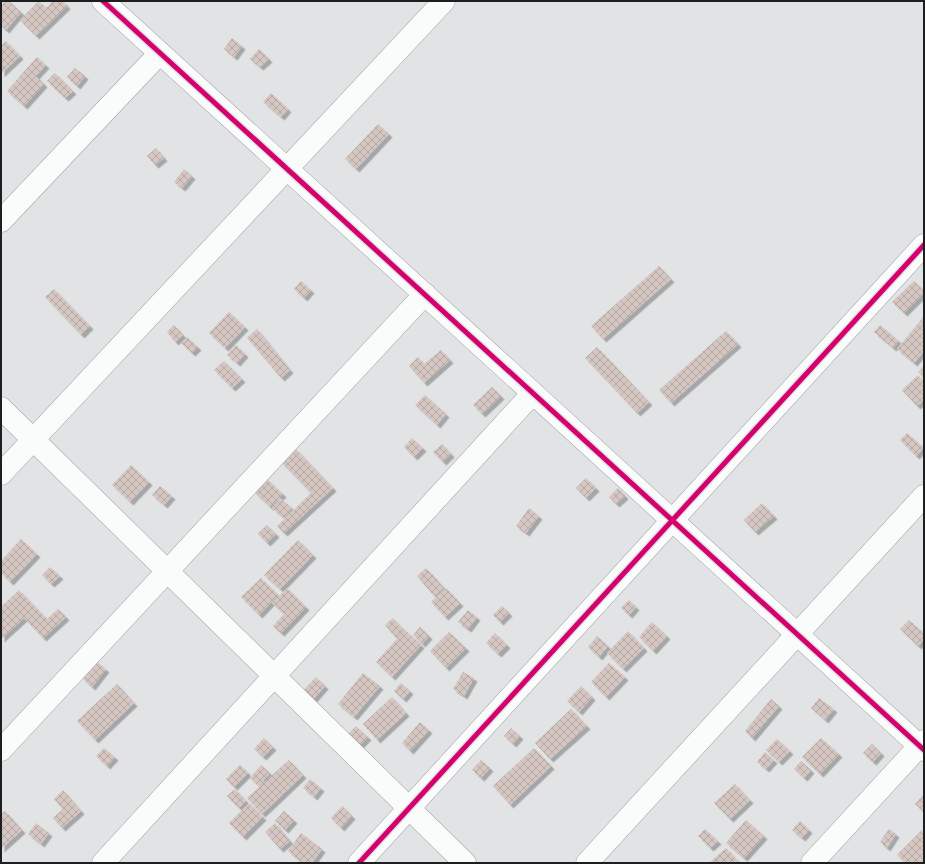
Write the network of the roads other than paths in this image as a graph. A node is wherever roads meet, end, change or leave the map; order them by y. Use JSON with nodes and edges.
{"nodes":[{"id":1,"x":103,"y":1,"type":"edge"},
{"id":2,"x":444,"y":1,"type":"edge"},
{"id":3,"x":160,"y":53,"type":"junction"},
{"id":4,"x":287,"y":168,"type":"junction"},
{"id":5,"x":1,"y":221,"type":"edge"},
{"id":6,"x":924,"y":245,"type":"edge"},
{"id":7,"x":425,"y":294,"type":"junction"},
{"id":8,"x":533,"y":393,"type":"junction"},
{"id":9,"x":1,"y":408,"type":"edge"},
{"id":10,"x":34,"y":440,"type":"junction"},
{"id":11,"x":1,"y":474,"type":"edge"},
{"id":12,"x":924,"y":496,"type":"edge"},
{"id":13,"x":672,"y":520,"type":"junction"},
{"id":14,"x":168,"y":571,"type":"junction"},
{"id":15,"x":797,"y":634,"type":"junction"},
{"id":16,"x":274,"y":676,"type":"junction"},
{"id":17,"x":923,"y":746,"type":"edge"},
{"id":18,"x":1,"y":750,"type":"edge"},
{"id":19,"x":409,"y":808,"type":"junction"},
{"id":20,"x":103,"y":863,"type":"edge"},
{"id":21,"x":358,"y":863,"type":"edge"},
{"id":22,"x":465,"y":863,"type":"edge"},
{"id":23,"x":587,"y":863,"type":"edge"},
{"id":24,"x":812,"y":863,"type":"edge"}],
"edges":[{"from":1,"to":3,"type":"street"},
{"from":2,"to":4,"type":"street"},
{"from":3,"to":4,"type":"street"},
{"from":3,"to":5,"type":"street"},
{"from":4,"to":7,"type":"street"},
{"from":4,"to":10,"type":"street"},
{"from":6,"to":13,"type":"street"},
{"from":7,"to":8,"type":"street"},
{"from":7,"to":14,"type":"street"},
{"from":8,"to":13,"type":"street"},
{"from":8,"to":16,"type":"street"},
{"from":9,"to":10,"type":"street"},
{"from":10,"to":11,"type":"street"},
{"from":10,"to":14,"type":"street"},
{"from":12,"to":15,"type":"street"},
{"from":13,"to":15,"type":"street"},
{"from":13,"to":19,"type":"street"},
{"from":14,"to":16,"type":"street"},
{"from":14,"to":18,"type":"street"},
{"from":15,"to":17,"type":"street"},
{"from":15,"to":23,"type":"street"},
{"from":16,"to":19,"type":"street"},
{"from":16,"to":20,"type":"street"},
{"from":17,"to":24,"type":"street"},
{"from":19,"to":21,"type":"street"},
{"from":19,"to":22,"type":"street"}]}
